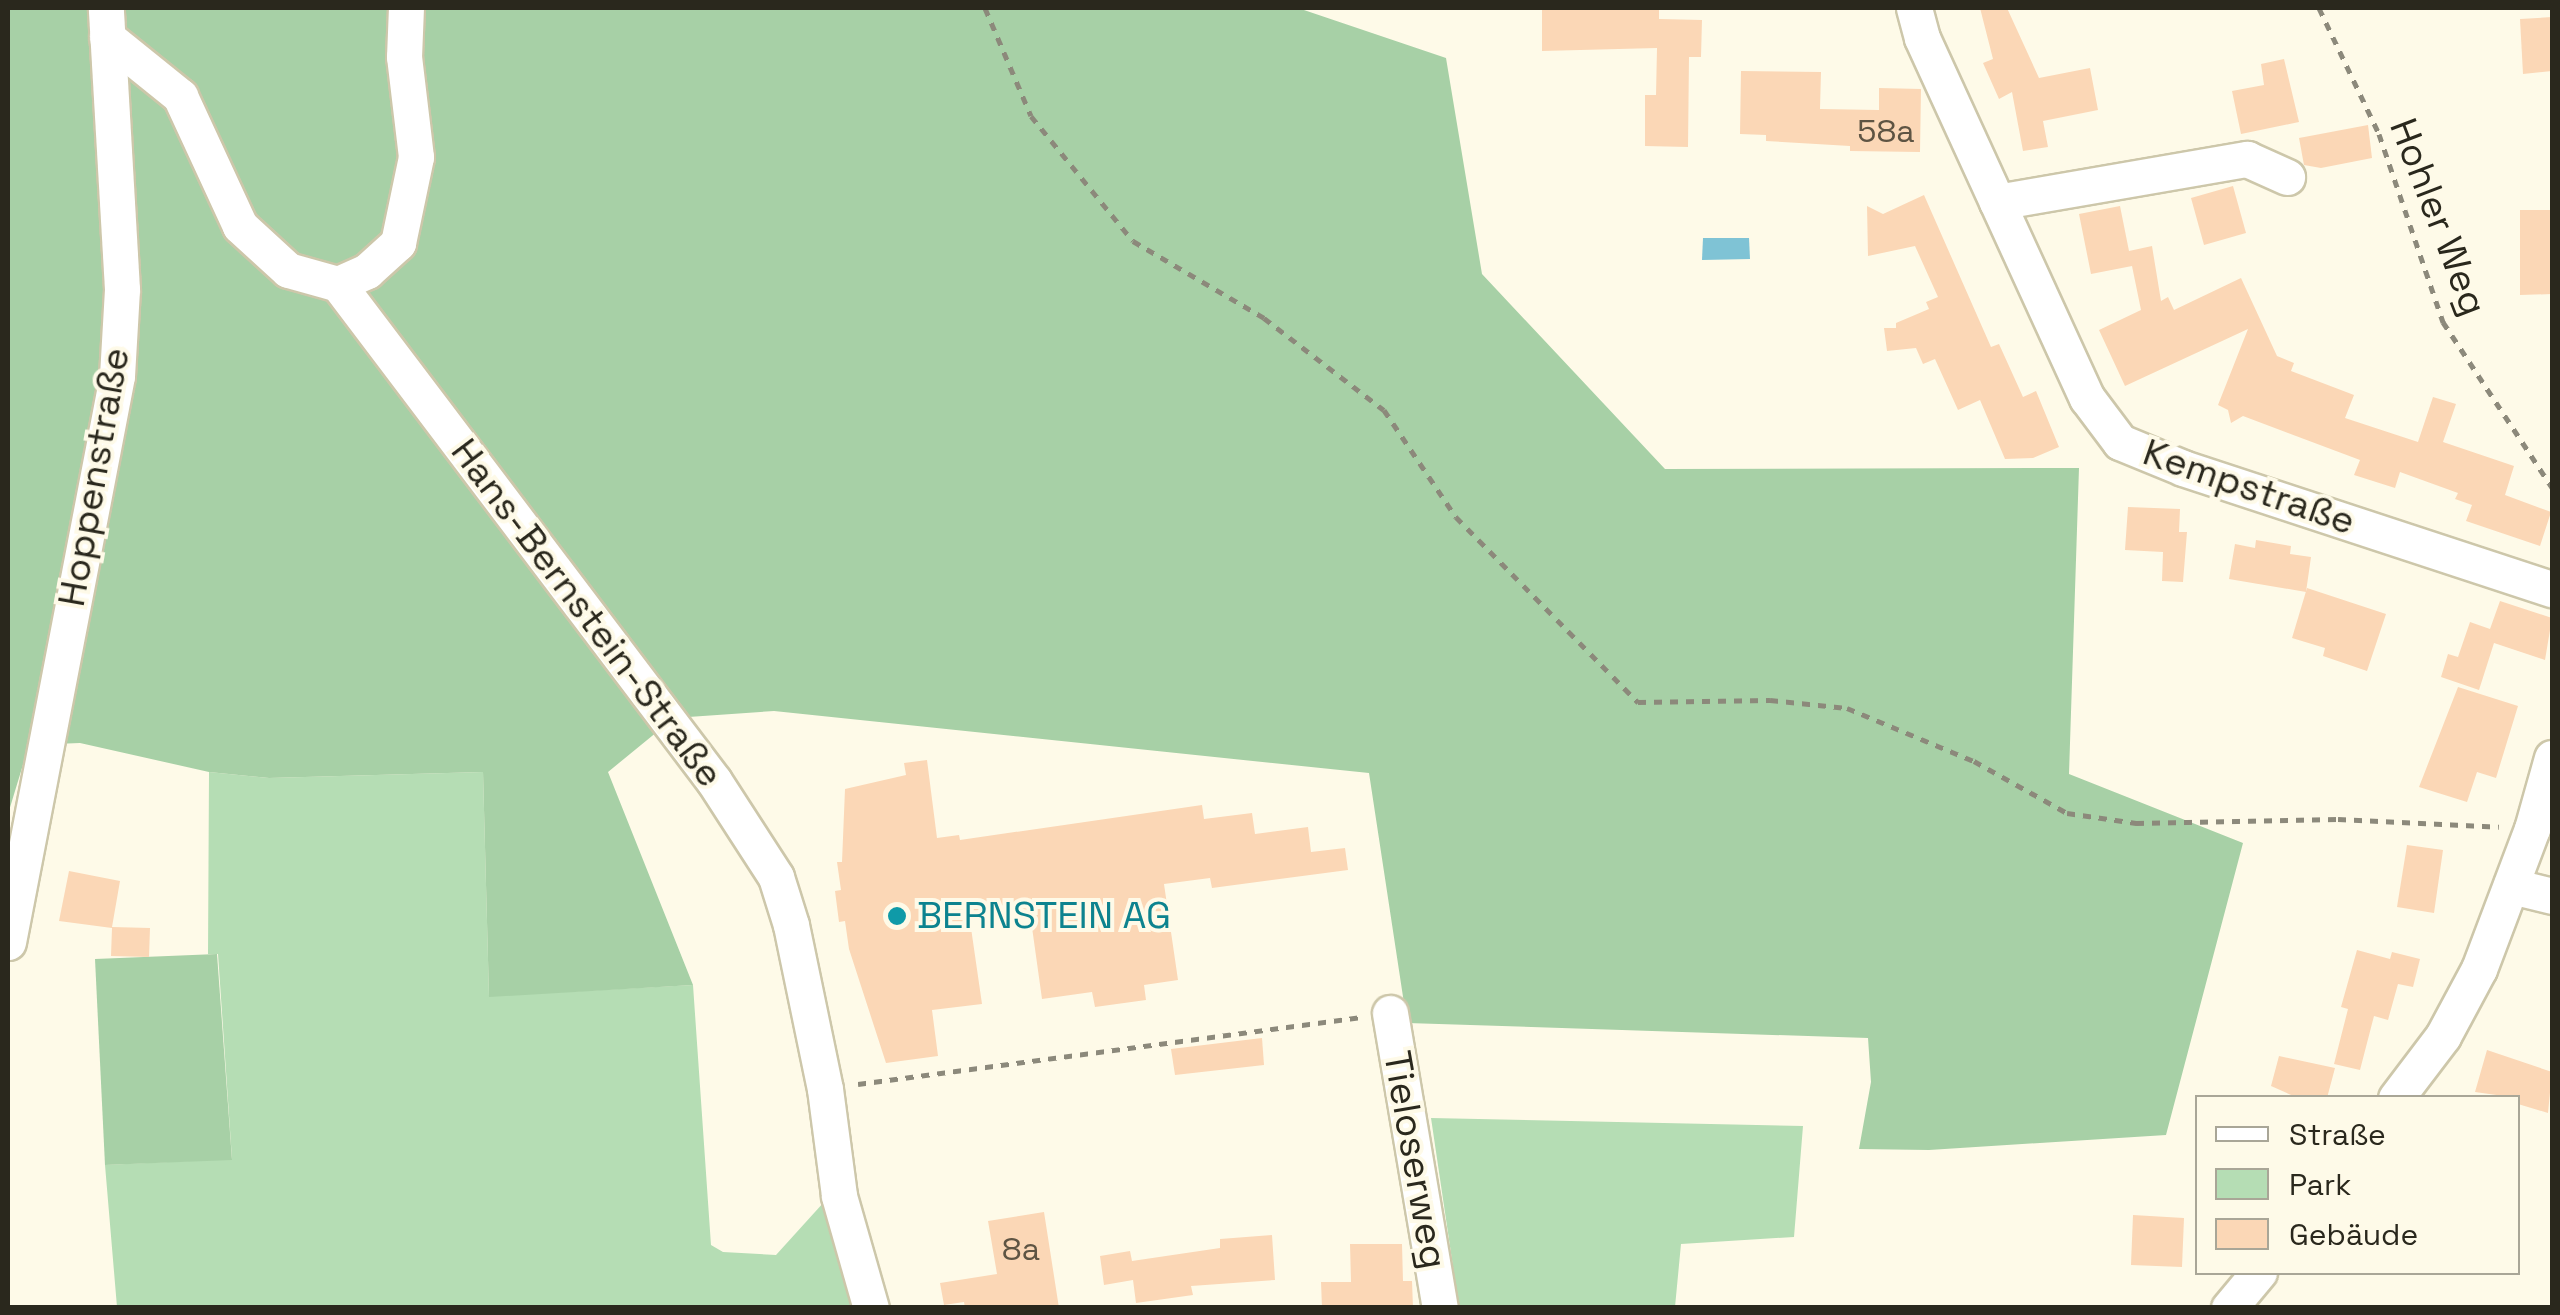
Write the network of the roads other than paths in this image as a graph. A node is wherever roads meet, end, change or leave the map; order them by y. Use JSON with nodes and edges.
{"nodes":[{"id":1,"x":406,"y":8,"type":"edge"},
{"id":2,"x":1914,"y":8,"type":"edge"},
{"id":3,"x":106,"y":22,"type":"edge"},
{"id":4,"x":2287,"y":177,"type":"dead end"},
{"id":5,"x":1997,"y":202,"type":"junction"},
{"id":6,"x":338,"y":284,"type":"junction"},
{"id":7,"x":2552,"y":589,"type":"edge"},
{"id":8,"x":2552,"y":758,"type":"edge"},
{"id":9,"x":2511,"y":886,"type":"junction"},
{"id":10,"x":2552,"y":896,"type":"edge"},
{"id":11,"x":8,"y":942,"type":"edge"},
{"id":12,"x":1390,"y":1013,"type":"road end"},
{"id":13,"x":2398,"y":1095,"type":"edge"},
{"id":14,"x":2256,"y":1275,"type":"edge"},
{"id":15,"x":872,"y":1308,"type":"edge"},
{"id":16,"x":1440,"y":1308,"type":"edge"},
{"id":17,"x":2229,"y":1308,"type":"edge"}],
"edges":[{"from":1,"to":6,"type":"street"},
{"from":2,"to":5,"type":"street","name":"Kempstraße"},
{"from":3,"to":6,"type":"street"},
{"from":3,"to":11,"type":"street","name":"Hoppenstraße"},
{"from":4,"to":5,"type":"street"},
{"from":5,"to":7,"type":"street","name":"Kempstraße"},
{"from":6,"to":15,"type":"street","name":"Hans-Bernstein-Straße"},
{"from":8,"to":9,"type":"street"},
{"from":9,"to":10,"type":"street"},
{"from":9,"to":13,"type":"street"},
{"from":12,"to":16,"type":"street","name":"Tieloserweg"},
{"from":14,"to":17,"type":"street"}]}
